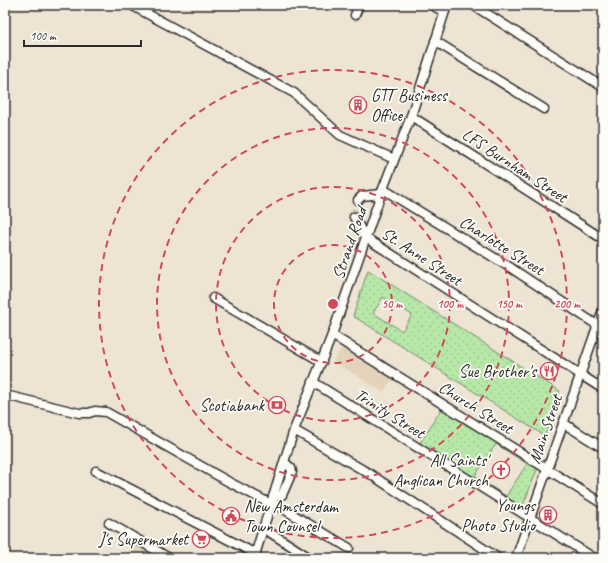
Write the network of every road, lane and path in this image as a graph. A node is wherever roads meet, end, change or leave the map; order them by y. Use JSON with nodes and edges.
{"nodes":[{"id":1,"x":131,"y":5,"type":"edge"},
{"id":2,"x":359,"y":5,"type":"edge"},
{"id":3,"x":432,"y":5,"type":"edge"},
{"id":4,"x":473,"y":5,"type":"edge"},
{"id":5,"x":445,"y":8,"type":"edge"},
{"id":6,"x":355,"y":15,"type":"dead end"},
{"id":7,"x":435,"y":41,"type":"junction"},
{"id":8,"x":603,"y":87,"type":"edge"},
{"id":9,"x":544,"y":109,"type":"dead end"},
{"id":10,"x":411,"y":116,"type":"junction"},
{"id":11,"x":394,"y":159,"type":"junction"},
{"id":12,"x":382,"y":192,"type":"junction"},
{"id":13,"x":358,"y":200,"type":"dead end"},
{"id":14,"x":354,"y":217,"type":"tunnel mouth"},
{"id":15,"x":366,"y":238,"type":"junction"},
{"id":16,"x":603,"y":239,"type":"edge"},
{"id":17,"x":214,"y":298,"type":"dead end"},
{"id":18,"x":603,"y":310,"type":"edge"},
{"id":19,"x":600,"y":327,"type":"edge"},
{"id":20,"x":332,"y":335,"type":"junction"},
{"id":21,"x":322,"y":362,"type":"junction"},
{"id":22,"x":580,"y":375,"type":"junction"},
{"id":23,"x":313,"y":382,"type":"junction"},
{"id":24,"x":603,"y":389,"type":"edge"},
{"id":25,"x":5,"y":395,"type":"edge"},
{"id":26,"x":563,"y":424,"type":"junction"},
{"id":27,"x":294,"y":430,"type":"junction"},
{"id":28,"x":603,"y":448,"type":"edge"},
{"id":29,"x":547,"y":469,"type":"junction"},
{"id":30,"x":96,"y":471,"type":"dead end"},
{"id":31,"x":272,"y":501,"type":"junction"},
{"id":32,"x":603,"y":504,"type":"edge"},
{"id":33,"x":530,"y":518,"type":"junction"},
{"id":34,"x":109,"y":523,"type":"dead end"},
{"id":35,"x":263,"y":528,"type":"junction"},
{"id":36,"x":349,"y":548,"type":"dead end"},
{"id":37,"x":255,"y":556,"type":"edge"},
{"id":38,"x":169,"y":558,"type":"edge"},
{"id":39,"x":310,"y":558,"type":"edge"},
{"id":40,"x":498,"y":558,"type":"edge"},
{"id":41,"x":516,"y":558,"type":"edge"},
{"id":42,"x":594,"y":558,"type":"edge"}],
"edges":[{"from":1,"to":11,"type":"street"},
{"from":2,"to":6,"type":"street"},
{"from":3,"to":5,"type":"street"},
{"from":4,"to":8,"type":"street"},
{"from":5,"to":7,"type":"street","name":"Strand Road"},
{"from":7,"to":9,"type":"street"},
{"from":7,"to":10,"type":"street","name":"Strand Road"},
{"from":10,"to":11,"type":"street","name":"Strand Road"},
{"from":10,"to":16,"type":"street","name":"LFS Burnham Street"},
{"from":11,"to":12,"type":"street","name":"Strand Road"},
{"from":12,"to":13,"type":"street"},
{"from":12,"to":15,"type":"street","name":"Strand Road"},
{"from":12,"to":19,"type":"street","name":"Charlotte Street"},
{"from":14,"to":15,"type":"street"},
{"from":15,"to":20,"type":"street","name":"Strand Road"},
{"from":15,"to":22,"type":"street","name":"St. Anne Street"},
{"from":17,"to":21,"type":"street"},
{"from":18,"to":19,"type":"street","name":"Main Street"},
{"from":19,"to":22,"type":"street","name":"Main Street"},
{"from":20,"to":21,"type":"street","name":"Strand Road"},
{"from":20,"to":29,"type":"street","name":"Church Street"},
{"from":21,"to":23,"type":"street","name":"Strand Road"},
{"from":22,"to":24,"type":"street","name":"St. Anne Street"},
{"from":22,"to":26,"type":"street","name":"Main Street"},
{"from":23,"to":27,"type":"street","name":"Strand Road"},
{"from":23,"to":33,"type":"street","name":"Trinity Street"},
{"from":25,"to":31,"type":"street"},
{"from":26,"to":28,"type":"street"},
{"from":26,"to":29,"type":"street","name":"Main Street"},
{"from":27,"to":31,"type":"street","name":"Strand Road"},
{"from":27,"to":40,"type":"street"},
{"from":29,"to":32,"type":"street","name":"Church Street"},
{"from":29,"to":33,"type":"street","name":"Main Street"},
{"from":30,"to":37,"type":"street"},
{"from":31,"to":35,"type":"street","name":"Strand Road"},
{"from":31,"to":36,"type":"street"},
{"from":33,"to":41,"type":"street","name":"Main Street"},
{"from":33,"to":42,"type":"street","name":"Trinity Street"},
{"from":34,"to":38,"type":"street"},
{"from":35,"to":37,"type":"street","name":"Strand Road"},
{"from":35,"to":39,"type":"street"}]}
